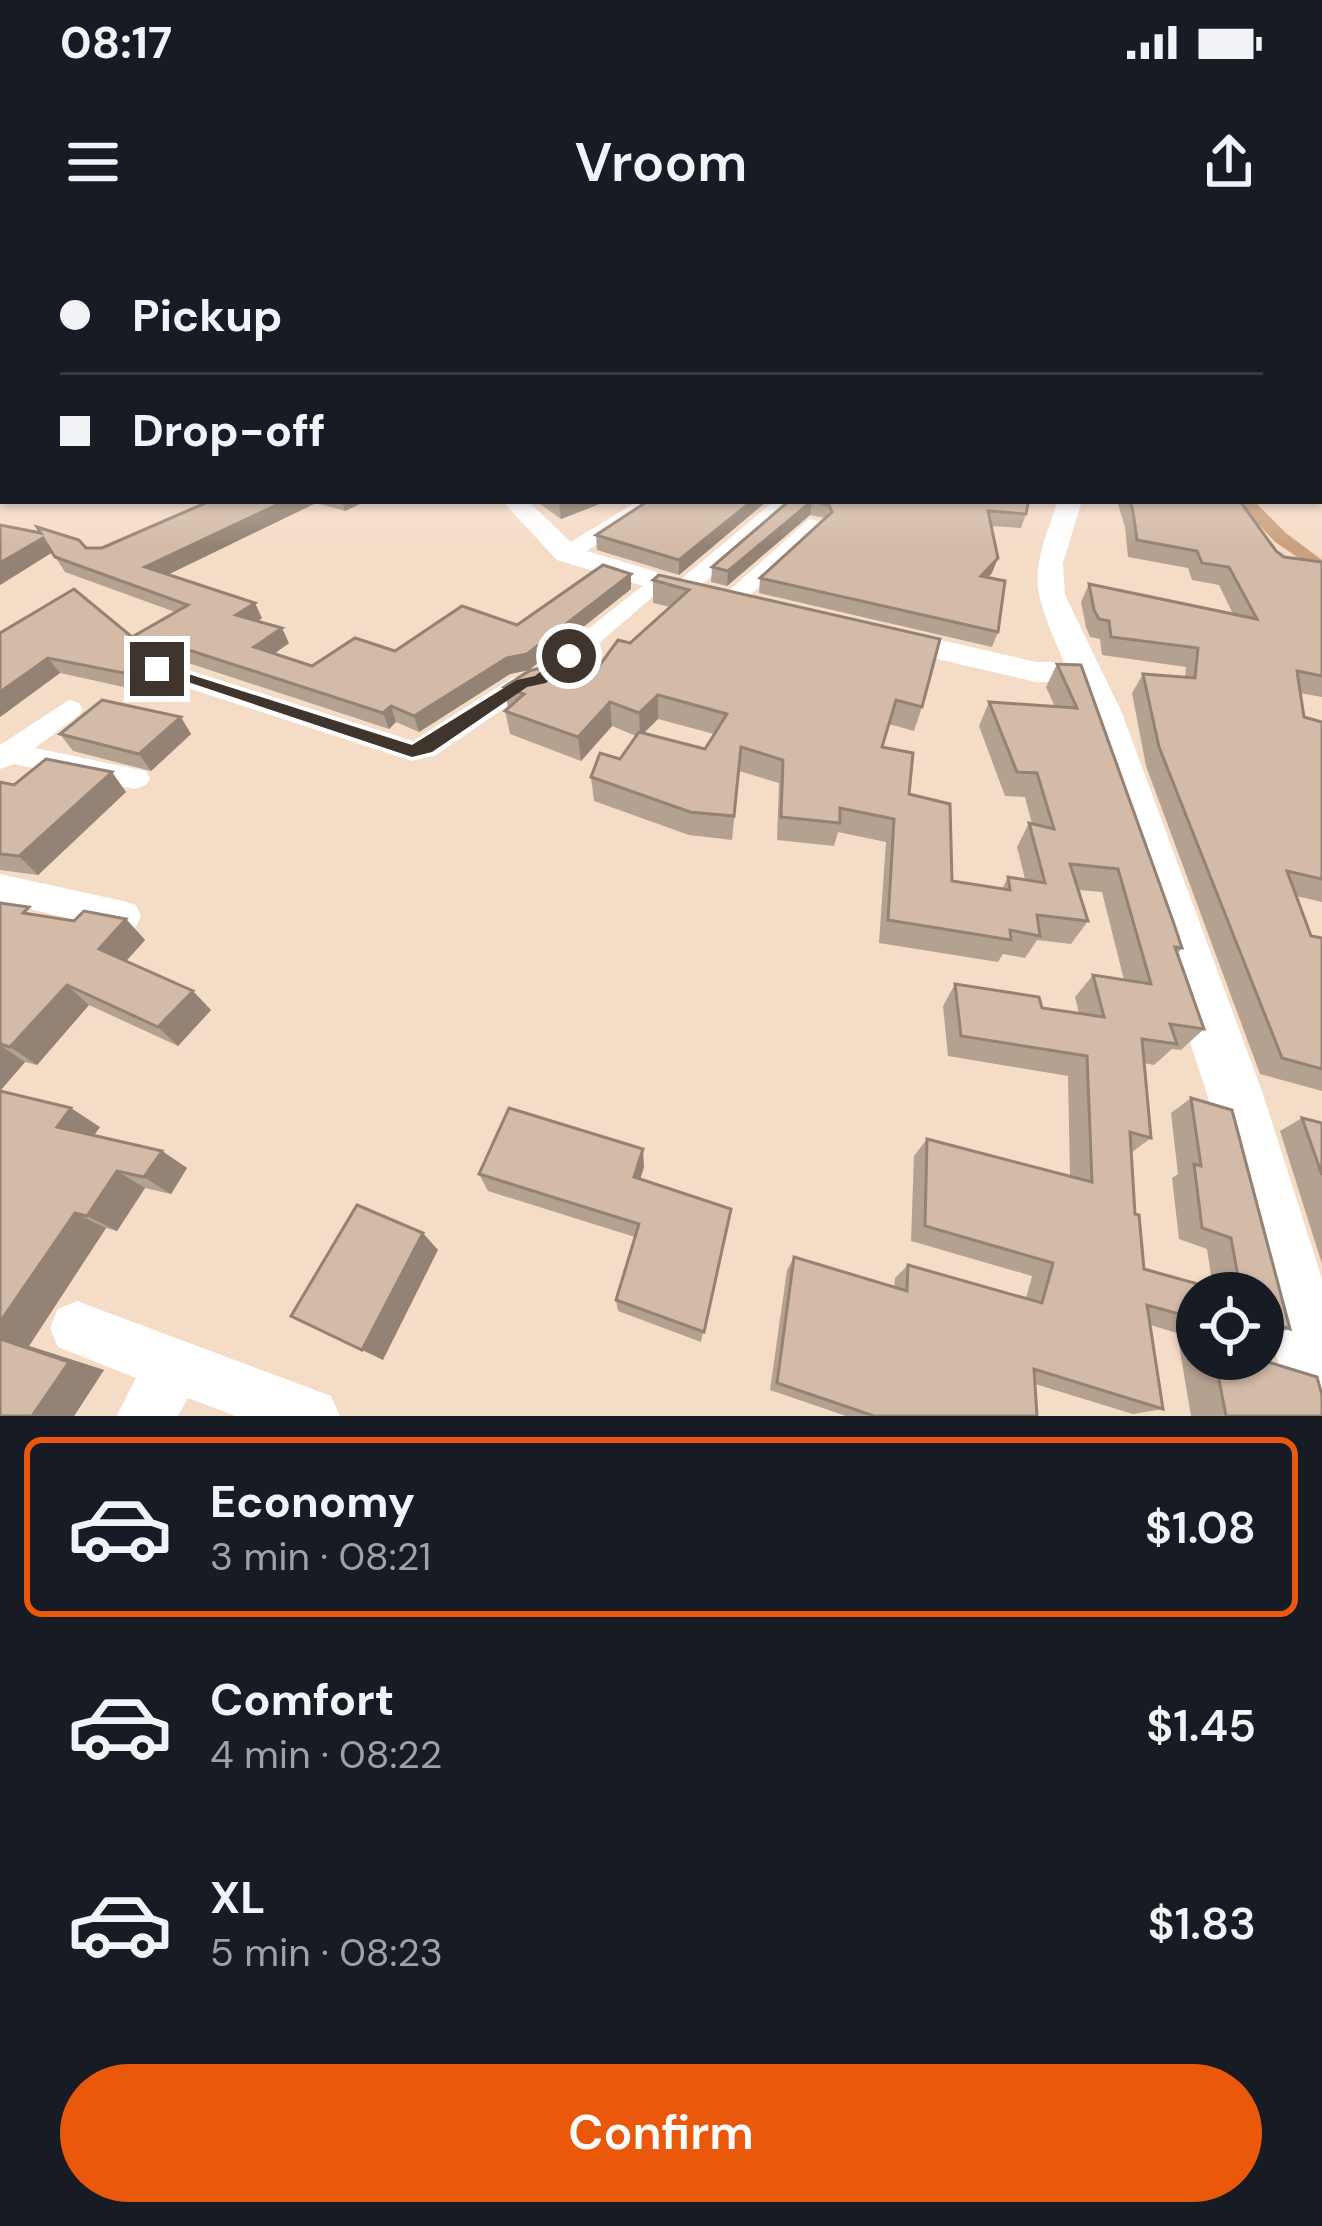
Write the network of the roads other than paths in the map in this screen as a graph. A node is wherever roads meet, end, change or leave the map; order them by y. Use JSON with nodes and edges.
{"nodes":[{"id":1,"x":517,"y":504,"type":"edge"},
{"id":2,"x":645,"y":504,"type":"edge"},
{"id":3,"x":782,"y":504,"type":"edge"},
{"id":4,"x":1069,"y":504,"type":"edge"},
{"id":5,"x":816,"y":523,"type":"edge"},
{"id":6,"x":567,"y":554,"type":"junction"},
{"id":7,"x":668,"y":586,"type":"junction"},
{"id":8,"x":731,"y":601,"type":"junction"},
{"id":9,"x":775,"y":611,"type":"edge"},
{"id":10,"x":862,"y":632,"type":"edge"},
{"id":11,"x":157,"y":669,"type":"dead end"},
{"id":12,"x":1082,"y":672,"type":"junction"},
{"id":13,"x":69,"y":709,"type":"dead end"},
{"id":14,"x":5,"y":756,"type":"edge"},
{"id":15,"x":135,"y":778,"type":"dead end"},
{"id":16,"x":0,"y":888,"type":"edge"},
{"id":17,"x":123,"y":916,"type":"edge"},
{"id":18,"x":77,"y":1328,"type":"dead end"},
{"id":19,"x":176,"y":1365,"type":"junction"},
{"id":20,"x":1322,"y":1393,"type":"edge"},
{"id":21,"x":146,"y":1416,"type":"edge"},
{"id":22,"x":311,"y":1416,"type":"edge"}],
"edges":[{"from":1,"to":6,"type":"main road"},
{"from":2,"to":6,"type":"street"},
{"from":3,"to":7,"type":"street"},
{"from":4,"to":12,"type":"main road"},
{"from":5,"to":8,"type":"street"},
{"from":6,"to":7,"type":"main road"},
{"from":7,"to":8,"type":"main road"},
{"from":7,"to":11,"type":"street"},
{"from":8,"to":9,"type":"main road"},
{"from":10,"to":12,"type":"main road"},
{"from":12,"to":20,"type":"main road"},
{"from":13,"to":14,"type":"street"},
{"from":14,"to":15,"type":"street"},
{"from":16,"to":17,"type":"street"},
{"from":18,"to":19,"type":"street"},
{"from":19,"to":21,"type":"street"},
{"from":19,"to":22,"type":"street"}]}
